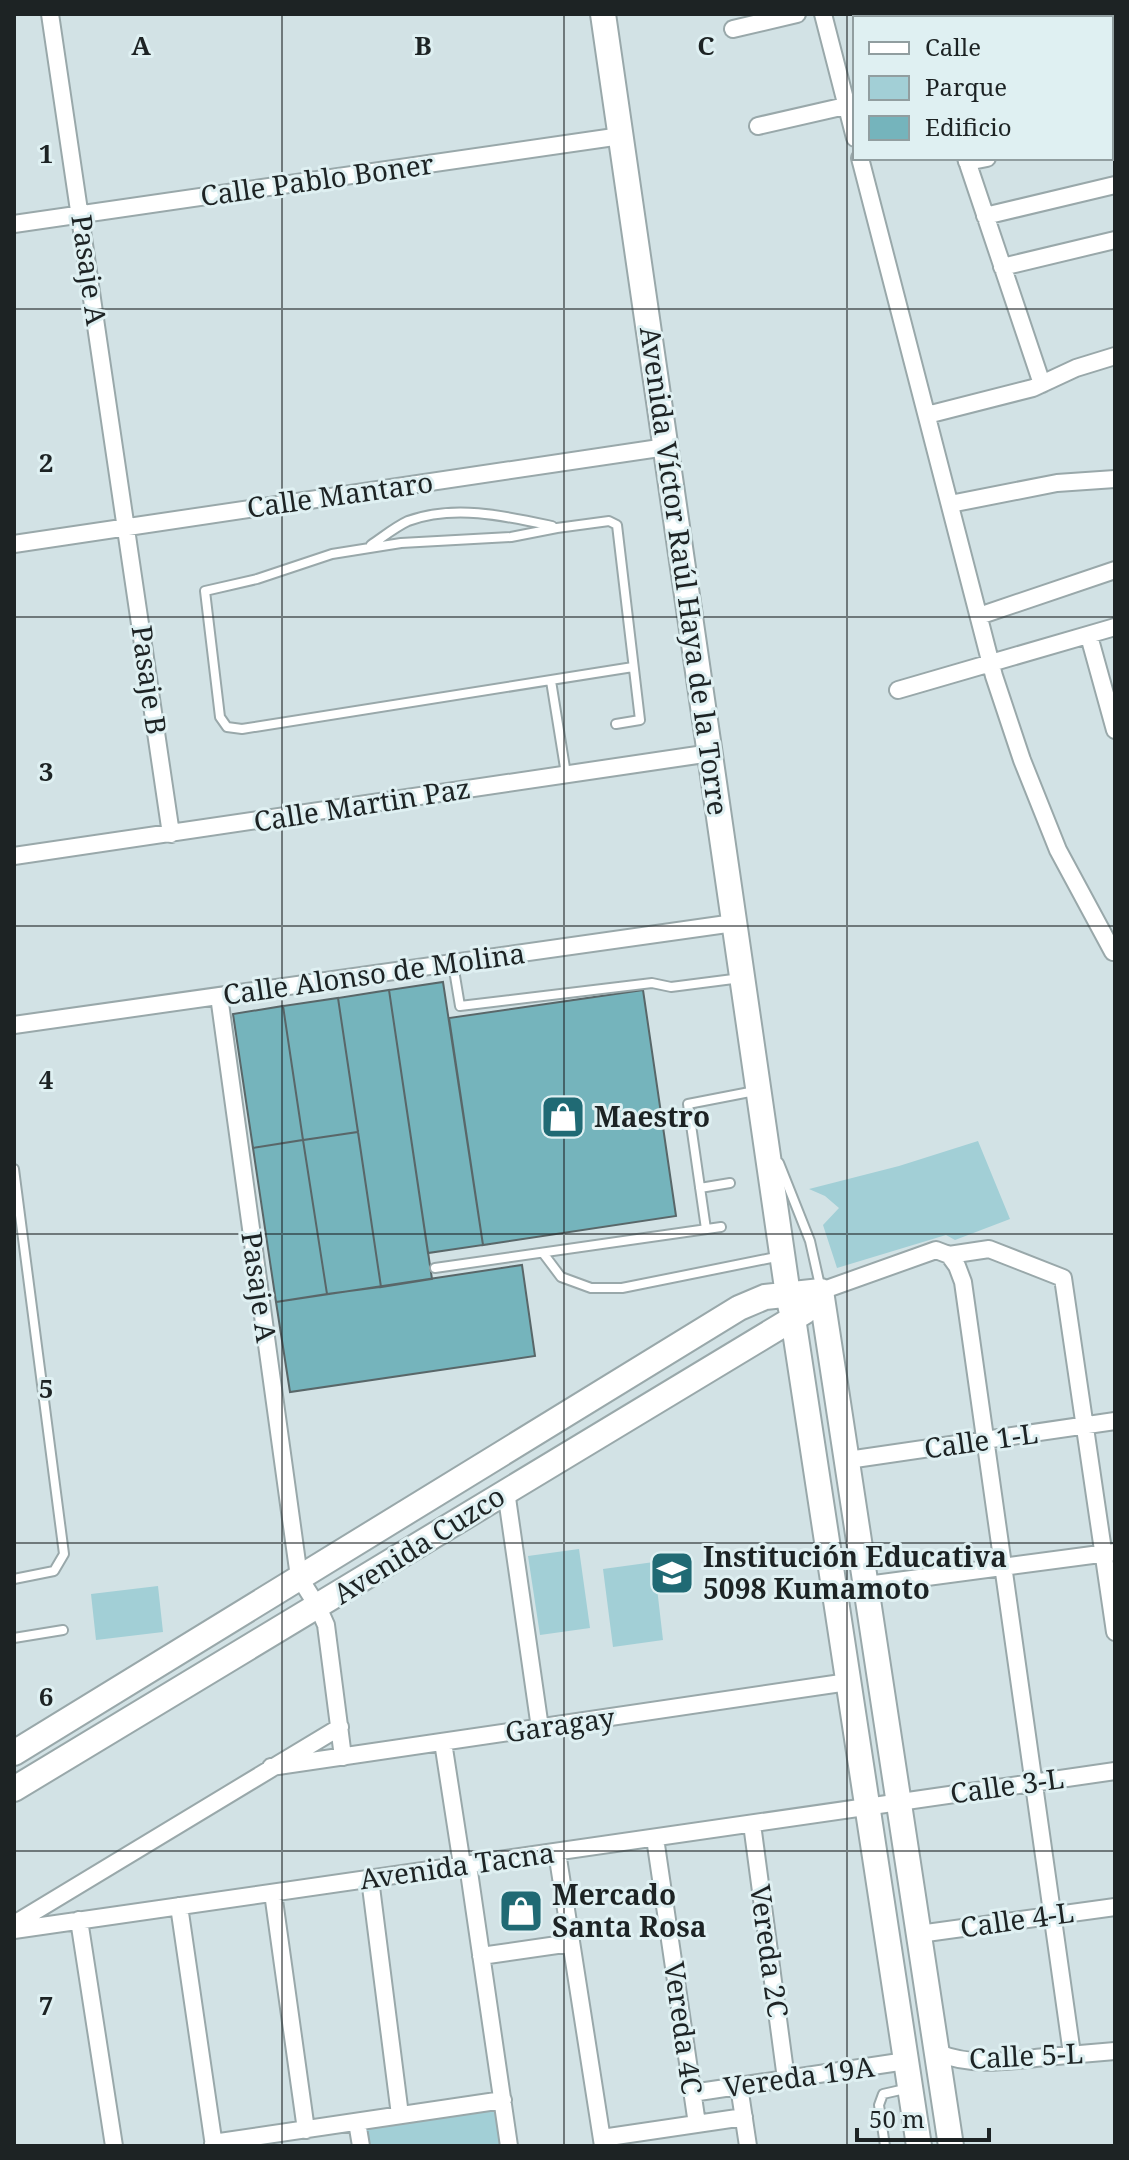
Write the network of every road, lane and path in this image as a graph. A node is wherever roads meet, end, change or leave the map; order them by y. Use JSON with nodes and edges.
{"nodes":[{"id":1,"x":50,"y":14,"type":"edge"},
{"id":2,"x":603,"y":14,"type":"edge"},
{"id":3,"x":797,"y":14,"type":"edge"},
{"id":4,"x":823,"y":14,"type":"edge"},
{"id":5,"x":733,"y":29,"type":"dead end"},
{"id":6,"x":851,"y":104,"type":"edge"},
{"id":7,"x":758,"y":126,"type":"dead end"},
{"id":8,"x":621,"y":136,"type":"junction"},
{"id":9,"x":861,"y":160,"type":"edge"},
{"id":10,"x":966,"y":160,"type":"edge"},
{"id":11,"x":1115,"y":185,"type":"edge"},
{"id":12,"x":81,"y":214,"type":"junction"},
{"id":13,"x":985,"y":216,"type":"junction"},
{"id":14,"x":14,"y":224,"type":"edge"},
{"id":15,"x":1115,"y":240,"type":"edge"},
{"id":16,"x":1002,"y":267,"type":"junction"},
{"id":17,"x":1115,"y":356,"type":"edge"},
{"id":18,"x":1042,"y":384,"type":"junction"},
{"id":19,"x":927,"y":415,"type":"junction"},
{"id":20,"x":666,"y":447,"type":"junction"},
{"id":21,"x":1115,"y":479,"type":"edge"},
{"id":22,"x":950,"y":504,"type":"junction"},
{"id":23,"x":127,"y":527,"type":"junction"},
{"id":24,"x":557,"y":528,"type":"junction"},
{"id":25,"x":14,"y":544,"type":"edge"},
{"id":26,"x":366,"y":549,"type":"junction"},
{"id":27,"x":1115,"y":570,"type":"edge"},
{"id":28,"x":979,"y":616,"type":"junction"},
{"id":29,"x":1115,"y":627,"type":"edge"},
{"id":30,"x":1089,"y":636,"type":"junction"},
{"id":31,"x":991,"y":663,"type":"junction"},
{"id":32,"x":633,"y":667,"type":"junction"},
{"id":33,"x":551,"y":681,"type":"junction"},
{"id":34,"x":898,"y":690,"type":"dead end"},
{"id":35,"x":616,"y":724,"type":"dead end"},
{"id":36,"x":1115,"y":730,"type":"edge"},
{"id":37,"x":711,"y":753,"type":"junction"},
{"id":38,"x":566,"y":774,"type":"junction"},
{"id":39,"x":171,"y":834,"type":"junction"},
{"id":40,"x":14,"y":856,"type":"edge"},
{"id":41,"x":734,"y":923,"type":"junction"},
{"id":42,"x":1113,"y":952,"type":"dead end"},
{"id":43,"x":453,"y":963,"type":"junction"},
{"id":44,"x":742,"y":978,"type":"junction"},
{"id":45,"x":219,"y":996,"type":"junction"},
{"id":46,"x":14,"y":1025,"type":"edge"},
{"id":47,"x":759,"y":1090,"type":"junction"},
{"id":48,"x":764,"y":1128,"type":"junction"},
{"id":49,"x":14,"y":1169,"type":"edge"},
{"id":50,"x":730,"y":1183,"type":"dead end"},
{"id":51,"x":700,"y":1188,"type":"junction"},
{"id":52,"x":721,"y":1227,"type":"dead end"},
{"id":53,"x":706,"y":1229,"type":"junction"},
{"id":54,"x":543,"y":1253,"type":"junction"},
{"id":55,"x":949,"y":1255,"type":"junction"},
{"id":56,"x":782,"y":1256,"type":"junction"},
{"id":57,"x":435,"y":1268,"type":"dead end"},
{"id":58,"x":822,"y":1296,"type":"junction"},
{"id":59,"x":790,"y":1307,"type":"junction"},
{"id":60,"x":1115,"y":1421,"type":"edge"},
{"id":61,"x":1085,"y":1426,"type":"junction"},
{"id":62,"x":986,"y":1440,"type":"junction"},
{"id":63,"x":848,"y":1460,"type":"junction"},
{"id":64,"x":506,"y":1491,"type":"junction"},
{"id":65,"x":1110,"y":1553,"type":"edge"},
{"id":66,"x":1003,"y":1567,"type":"junction"},
{"id":67,"x":299,"y":1577,"type":"junction"},
{"id":68,"x":14,"y":1579,"type":"edge"},
{"id":69,"x":867,"y":1585,"type":"junction"},
{"id":70,"x":318,"y":1607,"type":"junction"},
{"id":71,"x":63,"y":1630,"type":"dead end"},
{"id":72,"x":1115,"y":1632,"type":"edge"},
{"id":73,"x":14,"y":1638,"type":"edge"},
{"id":74,"x":848,"y":1682,"type":"junction"},
{"id":75,"x":340,"y":1727,"type":"junction"},
{"id":76,"x":540,"y":1728,"type":"junction"},
{"id":77,"x":443,"y":1742,"type":"junction"},
{"id":78,"x":14,"y":1753,"type":"edge"},
{"id":79,"x":343,"y":1757,"type":"junction"},
{"id":80,"x":271,"y":1767,"type":"junction"},
{"id":81,"x":1115,"y":1771,"type":"edge"},
{"id":82,"x":1035,"y":1782,"type":"junction"},
{"id":83,"x":14,"y":1789,"type":"edge"},
{"id":84,"x":899,"y":1801,"type":"junction"},
{"id":85,"x":868,"y":1807,"type":"junction"},
{"id":86,"x":752,"y":1824,"type":"junction"},
{"id":87,"x":655,"y":1838,"type":"junction"},
{"id":88,"x":557,"y":1852,"type":"junction"},
{"id":89,"x":465,"y":1865,"type":"junction"},
{"id":90,"x":370,"y":1879,"type":"junction"},
{"id":91,"x":273,"y":1893,"type":"junction"},
{"id":92,"x":179,"y":1906,"type":"junction"},
{"id":93,"x":1115,"y":1907,"type":"edge"},
{"id":94,"x":1053,"y":1915,"type":"junction"},
{"id":95,"x":79,"y":1920,"type":"junction"},
{"id":96,"x":14,"y":1927,"type":"edge"},
{"id":97,"x":919,"y":1934,"type":"junction"},
{"id":98,"x":571,"y":1943,"type":"junction"},
{"id":99,"x":481,"y":1956,"type":"junction"},
{"id":100,"x":1115,"y":2051,"type":"edge"},
{"id":101,"x":938,"y":2053,"type":"junction"},
{"id":102,"x":1072,"y":2054,"type":"junction"},
{"id":103,"x":906,"y":2061,"type":"junction"},
{"id":104,"x":786,"y":2079,"type":"junction"},
{"id":105,"x":739,"y":2086,"type":"junction"},
{"id":106,"x":910,"y":2088,"type":"junction"},
{"id":107,"x":692,"y":2093,"type":"junction"},
{"id":108,"x":503,"y":2100,"type":"junction"},
{"id":109,"x":400,"y":2115,"type":"junction"},
{"id":110,"x":744,"y":2117,"type":"junction"},
{"id":111,"x":357,"y":2122,"type":"junction"},
{"id":112,"x":697,"y":2124,"type":"junction"},
{"id":113,"x":306,"y":2130,"type":"junction"},
{"id":114,"x":649,"y":2138,"type":"edge"},
{"id":115,"x":262,"y":2141,"type":"edge"},
{"id":116,"x":603,"y":2142,"type":"edge"},
{"id":117,"x":214,"y":2145,"type":"edge"},
{"id":118,"x":114,"y":2146,"type":"edge"},
{"id":119,"x":361,"y":2146,"type":"edge"},
{"id":120,"x":509,"y":2146,"type":"edge"},
{"id":121,"x":748,"y":2146,"type":"edge"},
{"id":122,"x":885,"y":2146,"type":"edge"},
{"id":123,"x":919,"y":2146,"type":"edge"},
{"id":124,"x":951,"y":2146,"type":"edge"}],
"edges":[{"from":1,"to":12,"type":"street","name":"Pasaje A"},
{"from":2,"to":8,"type":"street","name":"Avenida Víctor Raúl Haya de la Torre"},
{"from":3,"to":5,"type":"street"},
{"from":4,"to":6,"type":"street"},
{"from":6,"to":7,"type":"street"},
{"from":8,"to":12,"type":"street","name":"Calle Pablo Boner"},
{"from":8,"to":20,"type":"street","name":"Avenida Víctor Raúl Haya de la Torre"},
{"from":9,"to":19,"type":"street"},
{"from":10,"to":13,"type":"street"},
{"from":11,"to":13,"type":"street"},
{"from":12,"to":14,"type":"street","name":"Calle Pablo Boner"},
{"from":12,"to":23,"type":"street","name":"Pasaje A"},
{"from":13,"to":16,"type":"street"},
{"from":15,"to":16,"type":"street"},
{"from":16,"to":18,"type":"street"},
{"from":17,"to":18,"type":"street"},
{"from":18,"to":19,"type":"street"},
{"from":19,"to":22,"type":"street"},
{"from":20,"to":23,"type":"street","name":"Calle Mantaro"},
{"from":20,"to":37,"type":"street","name":"Avenida Víctor Raúl Haya de la Torre"},
{"from":21,"to":22,"type":"street"},
{"from":22,"to":28,"type":"street"},
{"from":23,"to":25,"type":"street","name":"Calle Mantaro"},
{"from":23,"to":39,"type":"street","name":"Pasaje B"},
{"from":24,"to":26,"type":"lane"},
{"from":24,"to":26,"type":"lane"},
{"from":24,"to":32,"type":"lane"},
{"from":26,"to":33,"type":"lane"},
{"from":27,"to":28,"type":"street"},
{"from":28,"to":31,"type":"street"},
{"from":29,"to":30,"type":"street"},
{"from":30,"to":31,"type":"street"},
{"from":30,"to":36,"type":"street"},
{"from":31,"to":34,"type":"street"},
{"from":31,"to":42,"type":"street"},
{"from":32,"to":33,"type":"lane"},
{"from":32,"to":35,"type":"lane"},
{"from":33,"to":38,"type":"lane"},
{"from":37,"to":38,"type":"street","name":"Calle Martin Paz"},
{"from":37,"to":41,"type":"street","name":"Avenida Víctor Raúl Haya de la Torre"},
{"from":38,"to":39,"type":"street","name":"Calle Martin Paz"},
{"from":39,"to":40,"type":"street","name":"Calle Martin Paz"},
{"from":41,"to":43,"type":"street","name":"Calle Alonso de Molina"},
{"from":41,"to":44,"type":"street","name":"Avenida Víctor Raúl Haya de la Torre"},
{"from":43,"to":44,"type":"lane"},
{"from":43,"to":45,"type":"street","name":"Calle Alonso de Molina"},
{"from":44,"to":47,"type":"street","name":"Avenida Víctor Raúl Haya de la Torre"},
{"from":45,"to":46,"type":"street","name":"Calle Alonso de Molina"},
{"from":45,"to":67,"type":"street","name":"Pasaje A"},
{"from":47,"to":48,"type":"street","name":"Avenida Víctor Raúl Haya de la Torre"},
{"from":47,"to":51,"type":"lane"},
{"from":48,"to":56,"type":"street","name":"Avenida Víctor Raúl Haya de la Torre"},
{"from":48,"to":58,"type":"lane","name":"Avenida Víctor Raúl Haya de la Torre"},
{"from":49,"to":68,"type":"lane"},
{"from":50,"to":51,"type":"lane"},
{"from":51,"to":53,"type":"lane"},
{"from":52,"to":53,"type":"lane"},
{"from":53,"to":54,"type":"lane"},
{"from":54,"to":56,"type":"lane"},
{"from":54,"to":57,"type":"lane"},
{"from":55,"to":58,"type":"street"},
{"from":55,"to":61,"type":"street"},
{"from":55,"to":62,"type":"street"},
{"from":56,"to":59,"type":"street","name":"Avenida Víctor Raúl Haya de la Torre"},
{"from":58,"to":59,"type":"street","name":"Avenida Cuzco"},
{"from":58,"to":63,"type":"street","name":"Avenida Víctor Raúl Haya de la Torre"},
{"from":59,"to":64,"type":"street","name":"Avenida Cuzco"},
{"from":59,"to":67,"type":"street","name":"Avenida Cuzco"},
{"from":59,"to":74,"type":"street","name":"Avenida Víctor Raúl Haya de la Torre"},
{"from":60,"to":61,"type":"street","name":"Calle 1-L"},
{"from":61,"to":62,"type":"street","name":"Calle 1-L"},
{"from":61,"to":65,"type":"street"},
{"from":62,"to":63,"type":"street","name":"Calle 1-L"},
{"from":62,"to":66,"type":"street"},
{"from":63,"to":69,"type":"street","name":"Avenida Víctor Raúl Haya de la Torre"},
{"from":64,"to":70,"type":"street","name":"Avenida Cuzco"},
{"from":64,"to":76,"type":"street"},
{"from":65,"to":66,"type":"street"},
{"from":65,"to":72,"type":"street"},
{"from":66,"to":69,"type":"street"},
{"from":66,"to":82,"type":"street"},
{"from":67,"to":70,"type":"street"},
{"from":67,"to":78,"type":"street","name":"Avenida Cuzco"},
{"from":69,"to":84,"type":"street","name":"Avenida Víctor Raúl Haya de la Torre"},
{"from":70,"to":75,"type":"street"},
{"from":70,"to":83,"type":"street","name":"Avenida Cuzco"},
{"from":71,"to":73,"type":"lane"},
{"from":74,"to":76,"type":"street","name":"Garagay"},
{"from":74,"to":85,"type":"street","name":"Avenida Víctor Raúl Haya de la Torre"},
{"from":75,"to":79,"type":"street"},
{"from":75,"to":80,"type":"street"},
{"from":76,"to":77,"type":"street","name":"Garagay"},
{"from":77,"to":79,"type":"street","name":"Garagay"},
{"from":77,"to":89,"type":"street"},
{"from":79,"to":80,"type":"street","name":"Garagay"},
{"from":80,"to":96,"type":"street"},
{"from":81,"to":82,"type":"street","name":"Calle 3-L"},
{"from":82,"to":84,"type":"street","name":"Calle 3-L"},
{"from":82,"to":94,"type":"street"},
{"from":84,"to":85,"type":"street","name":"Avenida Tacna"},
{"from":84,"to":97,"type":"street","name":"Avenida Víctor Raúl Haya de la Torre"},
{"from":85,"to":86,"type":"street","name":"Avenida Tacna"},
{"from":85,"to":103,"type":"street","name":"Avenida Víctor Raúl Haya de la Torre"},
{"from":86,"to":87,"type":"street","name":"Avenida Tacna"},
{"from":86,"to":104,"type":"street","name":"Vereda 2C"},
{"from":87,"to":88,"type":"street","name":"Avenida Tacna"},
{"from":87,"to":107,"type":"street","name":"Vereda 4C"},
{"from":88,"to":89,"type":"street","name":"Avenida Tacna"},
{"from":88,"to":98,"type":"street"},
{"from":89,"to":90,"type":"street","name":"Avenida Tacna"},
{"from":89,"to":99,"type":"street"},
{"from":90,"to":91,"type":"street","name":"Avenida Tacna"},
{"from":90,"to":109,"type":"street"},
{"from":91,"to":92,"type":"street","name":"Avenida Tacna"},
{"from":91,"to":113,"type":"street"},
{"from":92,"to":95,"type":"street","name":"Avenida Tacna"},
{"from":92,"to":117,"type":"street"},
{"from":93,"to":94,"type":"street","name":"Calle 4-L"},
{"from":94,"to":97,"type":"street","name":"Calle 4-L"},
{"from":94,"to":102,"type":"street"},
{"from":95,"to":96,"type":"street","name":"Avenida Tacna"},
{"from":95,"to":118,"type":"street"},
{"from":97,"to":101,"type":"street","name":"Avenida Víctor Raúl Haya de la Torre"},
{"from":98,"to":99,"type":"street"},
{"from":98,"to":116,"type":"street"},
{"from":99,"to":108,"type":"street"},
{"from":100,"to":102,"type":"street","name":"Calle 5-L"},
{"from":101,"to":102,"type":"street","name":"Calle 5-L"},
{"from":101,"to":124,"type":"street","name":"Avenida Víctor Raúl Haya de la Torre"},
{"from":103,"to":104,"type":"street","name":"Vereda 19A"},
{"from":103,"to":106,"type":"street","name":"Avenida Víctor Raúl Haya de la Torre"},
{"from":104,"to":105,"type":"street","name":"Vereda 19A"},
{"from":105,"to":107,"type":"street","name":"Vereda 19A"},
{"from":105,"to":110,"type":"street"},
{"from":106,"to":122,"type":"lane"},
{"from":106,"to":123,"type":"street","name":"Avenida Víctor Raúl Haya de la Torre"},
{"from":107,"to":112,"type":"street","name":"Vereda 4C"},
{"from":108,"to":109,"type":"street"},
{"from":108,"to":120,"type":"street"},
{"from":109,"to":111,"type":"street"},
{"from":110,"to":112,"type":"street"},
{"from":110,"to":121,"type":"street"},
{"from":111,"to":113,"type":"street"},
{"from":111,"to":119,"type":"street"},
{"from":112,"to":114,"type":"street"},
{"from":113,"to":115,"type":"street"},
{"from":114,"to":116,"type":"street"},
{"from":115,"to":117,"type":"street"}]}
